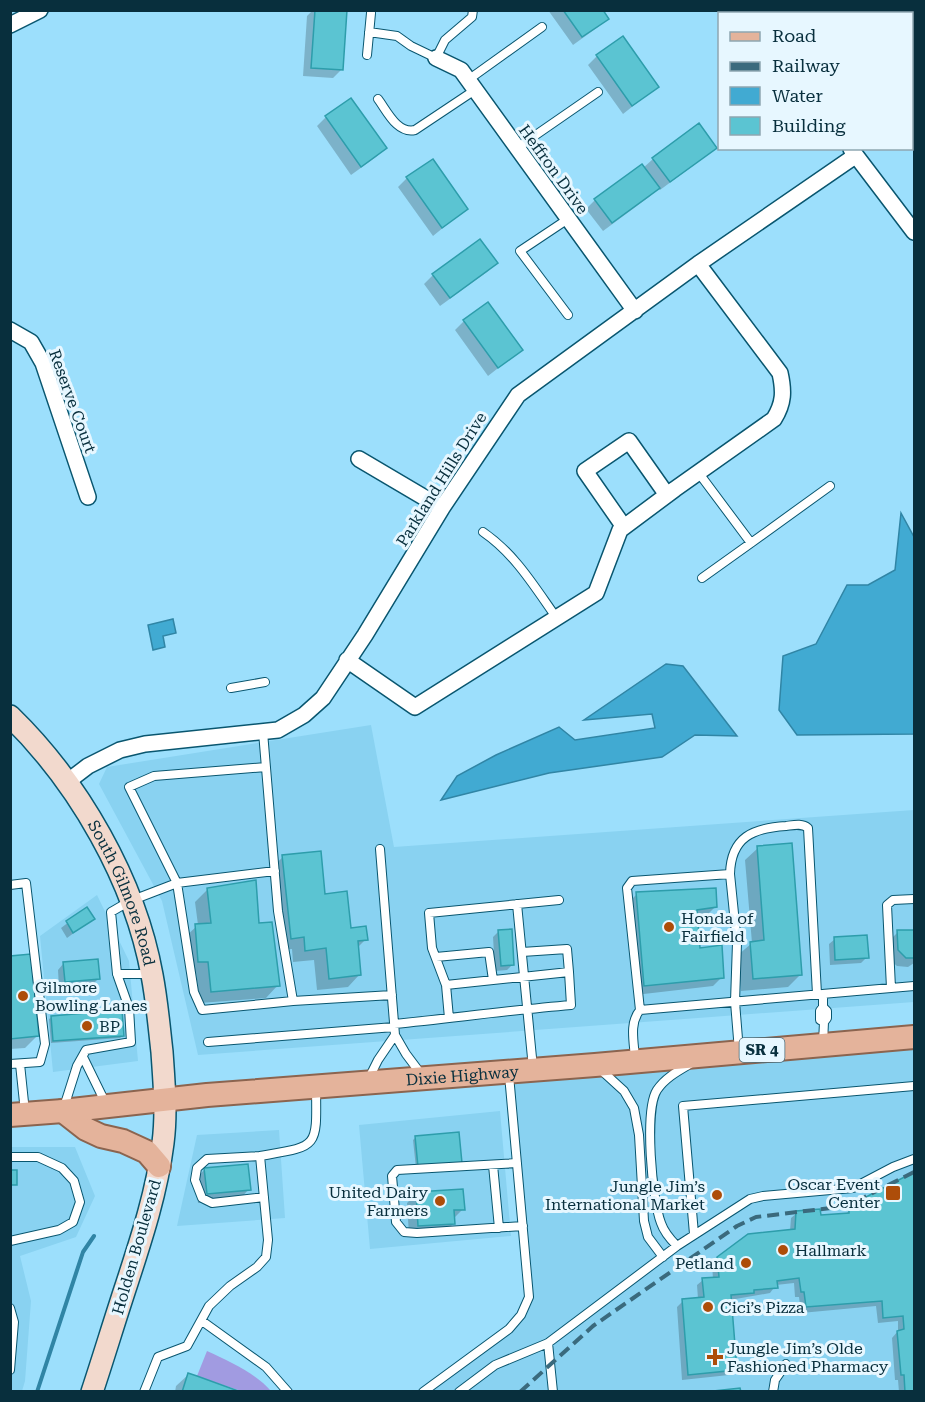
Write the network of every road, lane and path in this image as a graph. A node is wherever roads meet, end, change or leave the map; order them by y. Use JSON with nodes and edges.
{"nodes":[{"id":1,"x":40,"y":10,"type":"edge"},
{"id":2,"x":473,"y":10,"type":"edge"},
{"id":3,"x":371,"y":13,"type":"dead end"},
{"id":4,"x":10,"y":25,"type":"edge"},
{"id":5,"x":542,"y":27,"type":"dead end"},
{"id":6,"x":369,"y":32,"type":"junction"},
{"id":7,"x":367,"y":55,"type":"dead end"},
{"id":8,"x":436,"y":58,"type":"junction"},
{"id":9,"x":472,"y":85,"type":"junction"},
{"id":10,"x":598,"y":92,"type":"dead end"},
{"id":11,"x":378,"y":99,"type":"dead end"},
{"id":12,"x":518,"y":148,"type":"junction"},
{"id":13,"x":853,"y":152,"type":"edge"},
{"id":14,"x":568,"y":219,"type":"junction"},
{"id":15,"x":915,"y":232,"type":"edge"},
{"id":16,"x":698,"y":264,"type":"junction"},
{"id":17,"x":635,"y":311,"type":"junction"},
{"id":18,"x":568,"y":315,"type":"dead end"},
{"id":19,"x":10,"y":330,"type":"edge"},
{"id":20,"x":359,"y":459,"type":"dead end"},
{"id":21,"x":698,"y":472,"type":"junction"},
{"id":22,"x":830,"y":486,"type":"dead end"},
{"id":23,"x":667,"y":495,"type":"junction"},
{"id":24,"x":88,"y":497,"type":"dead end"},
{"id":25,"x":442,"y":508,"type":"junction"},
{"id":26,"x":624,"y":527,"type":"junction"},
{"id":27,"x":483,"y":532,"type":"dead end"},
{"id":28,"x":751,"y":543,"type":"junction"},
{"id":29,"x":702,"y":578,"type":"dead end"},
{"id":30,"x":556,"y":617,"type":"junction"},
{"id":31,"x":347,"y":660,"type":"junction"},
{"id":32,"x":265,"y":682,"type":"dead end"},
{"id":33,"x":231,"y":688,"type":"dead end"},
{"id":34,"x":10,"y":716,"type":"edge"},
{"id":35,"x":263,"y":732,"type":"junction"},
{"id":36,"x":266,"y":767,"type":"junction"},
{"id":37,"x":67,"y":782,"type":"junction"},
{"id":38,"x":380,"y":849,"type":"dead end"},
{"id":39,"x":275,"y":871,"type":"junction"},
{"id":40,"x":730,"y":874,"type":"junction"},
{"id":41,"x":177,"y":883,"type":"junction"},
{"id":42,"x":10,"y":885,"type":"edge"},
{"id":43,"x":915,"y":898,"type":"edge"},
{"id":44,"x":559,"y":900,"type":"dead end"},
{"id":45,"x":130,"y":901,"type":"junction"},
{"id":46,"x":517,"y":904,"type":"junction"},
{"id":47,"x":522,"y":952,"type":"junction"},
{"id":48,"x":436,"y":957,"type":"junction"},
{"id":49,"x":569,"y":972,"type":"junction"},
{"id":50,"x":117,"y":974,"type":"junction"},
{"id":51,"x":152,"y":974,"type":"junction"},
{"id":52,"x":524,"y":976,"type":"junction"},
{"id":53,"x":493,"y":980,"type":"junction"},
{"id":54,"x":446,"y":985,"type":"junction"},
{"id":55,"x":915,"y":986,"type":"edge"},
{"id":56,"x":891,"y":988,"type":"junction"},
{"id":57,"x":820,"y":994,"type":"junction"},
{"id":58,"x":392,"y":995,"type":"junction"},
{"id":59,"x":293,"y":1000,"type":"junction"},
{"id":60,"x":735,"y":1002,"type":"junction"},
{"id":61,"x":527,"y":1008,"type":"junction"},
{"id":62,"x":640,"y":1010,"type":"junction"},
{"id":63,"x":448,"y":1018,"type":"junction"},
{"id":64,"x":394,"y":1029,"type":"junction"},
{"id":65,"x":915,"y":1037,"type":"edge"},
{"id":66,"x":208,"y":1042,"type":"dead end"},
{"id":67,"x":823,"y":1045,"type":"junction"},
{"id":68,"x":739,"y":1053,"type":"junction"},
{"id":69,"x":702,"y":1056,"type":"junction"},
{"id":70,"x":83,"y":1057,"type":"junction"},
{"id":71,"x":635,"y":1061,"type":"junction"},
{"id":72,"x":10,"y":1064,"type":"edge"},
{"id":73,"x":20,"y":1064,"type":"junction"},
{"id":74,"x":596,"y":1065,"type":"junction"},
{"id":75,"x":533,"y":1070,"type":"junction"},
{"id":76,"x":509,"y":1071,"type":"junction"},
{"id":77,"x":424,"y":1077,"type":"junction"},
{"id":78,"x":368,"y":1082,"type":"junction"},
{"id":79,"x":316,"y":1086,"type":"junction"},
{"id":80,"x":915,"y":1086,"type":"edge"},
{"id":81,"x":165,"y":1099,"type":"junction"},
{"id":82,"x":107,"y":1107,"type":"junction"},
{"id":83,"x":63,"y":1111,"type":"junction"},
{"id":84,"x":18,"y":1114,"type":"edge"},
{"id":85,"x":260,"y":1156,"type":"junction"},
{"id":86,"x":10,"y":1157,"type":"edge"},
{"id":87,"x":915,"y":1159,"type":"edge"},
{"id":88,"x":517,"y":1163,"type":"junction"},
{"id":89,"x":493,"y":1165,"type":"junction"},
{"id":90,"x":159,"y":1166,"type":"junction"},
{"id":91,"x":264,"y":1197,"type":"junction"},
{"id":92,"x":523,"y":1226,"type":"junction"},
{"id":93,"x":499,"y":1228,"type":"junction"},
{"id":94,"x":694,"y":1234,"type":"junction"},
{"id":95,"x":10,"y":1242,"type":"edge"},
{"id":96,"x":676,"y":1246,"type":"junction"},
{"id":97,"x":663,"y":1257,"type":"junction"},
{"id":98,"x":10,"y":1308,"type":"edge"},
{"id":99,"x":202,"y":1321,"type":"junction"},
{"id":100,"x":548,"y":1343,"type":"junction"},
{"id":101,"x":786,"y":1364,"type":"dead end"},
{"id":102,"x":10,"y":1370,"type":"edge"},
{"id":103,"x":92,"y":1392,"type":"edge"},
{"id":104,"x":144,"y":1392,"type":"edge"},
{"id":105,"x":288,"y":1392,"type":"edge"},
{"id":106,"x":423,"y":1392,"type":"edge"},
{"id":107,"x":459,"y":1392,"type":"edge"},
{"id":108,"x":553,"y":1392,"type":"edge"},
{"id":109,"x":773,"y":1392,"type":"edge"}],
"edges":[{"from":1,"to":4,"type":"street"},
{"from":2,"to":8,"type":"lane"},
{"from":3,"to":6,"type":"lane"},
{"from":5,"to":9,"type":"lane"},
{"from":6,"to":7,"type":"lane"},
{"from":6,"to":8,"type":"lane"},
{"from":8,"to":9,"type":"street","name":"Heffron Drive"},
{"from":9,"to":11,"type":"lane"},
{"from":9,"to":12,"type":"street","name":"Heffron Drive"},
{"from":10,"to":12,"type":"lane"},
{"from":12,"to":14,"type":"street","name":"Heffron Drive"},
{"from":13,"to":15,"type":"street"},
{"from":13,"to":16,"type":"street","name":"Parkland Hills Drive"},
{"from":14,"to":17,"type":"street","name":"Heffron Drive"},
{"from":14,"to":18,"type":"lane"},
{"from":16,"to":17,"type":"street","name":"Parkland Hills Drive"},
{"from":16,"to":21,"type":"street"},
{"from":17,"to":25,"type":"street","name":"Parkland Hills Drive"},
{"from":19,"to":24,"type":"street","name":"Reserve Court"},
{"from":20,"to":25,"type":"street"},
{"from":21,"to":23,"type":"street"},
{"from":21,"to":28,"type":"lane"},
{"from":22,"to":28,"type":"lane"},
{"from":23,"to":26,"type":"street"},
{"from":23,"to":26,"type":"street"},
{"from":25,"to":31,"type":"street","name":"Parkland Hills Drive"},
{"from":26,"to":30,"type":"street"},
{"from":27,"to":30,"type":"lane"},
{"from":28,"to":29,"type":"lane"},
{"from":30,"to":31,"type":"street"},
{"from":31,"to":35,"type":"street","name":"Parkland Hills Drive"},
{"from":32,"to":33,"type":"lane"},
{"from":34,"to":37,"type":"main road","name":"South Gilmore Road"},
{"from":35,"to":36,"type":"lane"},
{"from":35,"to":37,"type":"street","name":"Parkland Hills Drive"},
{"from":36,"to":39,"type":"lane"},
{"from":36,"to":41,"type":"lane"},
{"from":37,"to":45,"type":"main road","name":"South Gilmore Road"},
{"from":38,"to":58,"type":"lane"},
{"from":39,"to":41,"type":"lane"},
{"from":39,"to":59,"type":"lane"},
{"from":40,"to":57,"type":"lane"},
{"from":40,"to":60,"type":"lane"},
{"from":40,"to":62,"type":"lane"},
{"from":41,"to":45,"type":"lane"},
{"from":41,"to":59,"type":"lane"},
{"from":42,"to":73,"type":"lane"},
{"from":43,"to":56,"type":"lane"},
{"from":44,"to":46,"type":"lane"},
{"from":45,"to":50,"type":"lane"},
{"from":45,"to":51,"type":"main road","name":"South Gilmore Road"},
{"from":46,"to":47,"type":"lane"},
{"from":46,"to":48,"type":"lane"},
{"from":47,"to":49,"type":"lane"},
{"from":47,"to":52,"type":"lane"},
{"from":48,"to":53,"type":"lane"},
{"from":48,"to":54,"type":"lane"},
{"from":49,"to":52,"type":"lane"},
{"from":49,"to":61,"type":"lane"},
{"from":50,"to":51,"type":"lane"},
{"from":50,"to":70,"type":"lane"},
{"from":51,"to":81,"type":"main road","name":"South Gilmore Road"},
{"from":52,"to":53,"type":"lane"},
{"from":52,"to":61,"type":"lane"},
{"from":53,"to":54,"type":"lane"},
{"from":54,"to":63,"type":"lane"},
{"from":55,"to":56,"type":"lane"},
{"from":56,"to":57,"type":"lane"},
{"from":57,"to":60,"type":"lane"},
{"from":57,"to":67,"type":"lane"},
{"from":58,"to":59,"type":"lane"},
{"from":58,"to":64,"type":"lane"},
{"from":60,"to":62,"type":"lane"},
{"from":60,"to":68,"type":"lane"},
{"from":61,"to":63,"type":"lane"},
{"from":61,"to":75,"type":"lane"},
{"from":62,"to":71,"type":"lane"},
{"from":63,"to":64,"type":"lane"},
{"from":64,"to":66,"type":"lane"},
{"from":64,"to":77,"type":"lane"},
{"from":64,"to":78,"type":"lane"},
{"from":65,"to":67,"type":"main road","name":"Dixie Highway","number":"SR 4"},
{"from":67,"to":68,"type":"main road","name":"Dixie Highway","number":"SR 4"},
{"from":68,"to":69,"type":"main road","name":"Dixie Highway","number":"SR 4"},
{"from":69,"to":71,"type":"main road","name":"Dixie Highway","number":"SR 4"},
{"from":69,"to":96,"type":"lane"},
{"from":70,"to":82,"type":"lane"},
{"from":70,"to":83,"type":"lane"},
{"from":71,"to":74,"type":"main road","name":"Dixie Highway","number":"SR 4"},
{"from":72,"to":73,"type":"lane"},
{"from":73,"to":84,"type":"lane"},
{"from":74,"to":75,"type":"main road","name":"Dixie Highway","number":"SR 4"},
{"from":74,"to":97,"type":"lane"},
{"from":75,"to":76,"type":"main road","name":"Dixie Highway","number":"SR 4"},
{"from":76,"to":77,"type":"main road","name":"Dixie Highway","number":"SR 4"},
{"from":76,"to":88,"type":"lane"},
{"from":77,"to":78,"type":"main road","name":"Dixie Highway","number":"SR 4"},
{"from":78,"to":79,"type":"main road","name":"Dixie Highway","number":"SR 4"},
{"from":79,"to":81,"type":"main road","name":"Dixie Highway","number":"SR 4"},
{"from":79,"to":85,"type":"lane"},
{"from":80,"to":94,"type":"lane"},
{"from":81,"to":82,"type":"main road","name":"Dixie Highway","number":"SR 4"},
{"from":81,"to":90,"type":"main road","name":"Holden Boulevard"},
{"from":82,"to":83,"type":"main road","name":"Dixie Highway","number":"SR 4"},
{"from":83,"to":84,"type":"main road","name":"Dixie Highway","number":"SR 4"},
{"from":83,"to":90,"type":"main road"},
{"from":85,"to":91,"type":"lane"},
{"from":85,"to":91,"type":"lane"},
{"from":86,"to":95,"type":"lane"},
{"from":87,"to":94,"type":"lane"},
{"from":88,"to":89,"type":"lane"},
{"from":88,"to":92,"type":"lane"},
{"from":89,"to":93,"type":"lane"},
{"from":89,"to":93,"type":"lane"},
{"from":90,"to":103,"type":"main road","name":"Holden Boulevard"},
{"from":91,"to":99,"type":"lane"},
{"from":92,"to":93,"type":"lane"},
{"from":92,"to":106,"type":"lane"},
{"from":94,"to":96,"type":"lane"},
{"from":96,"to":97,"type":"lane"},
{"from":97,"to":100,"type":"lane"},
{"from":98,"to":102,"type":"lane"},
{"from":99,"to":104,"type":"lane"},
{"from":99,"to":105,"type":"lane"},
{"from":100,"to":107,"type":"lane"},
{"from":100,"to":108,"type":"lane"},
{"from":101,"to":109,"type":"lane"}]}
